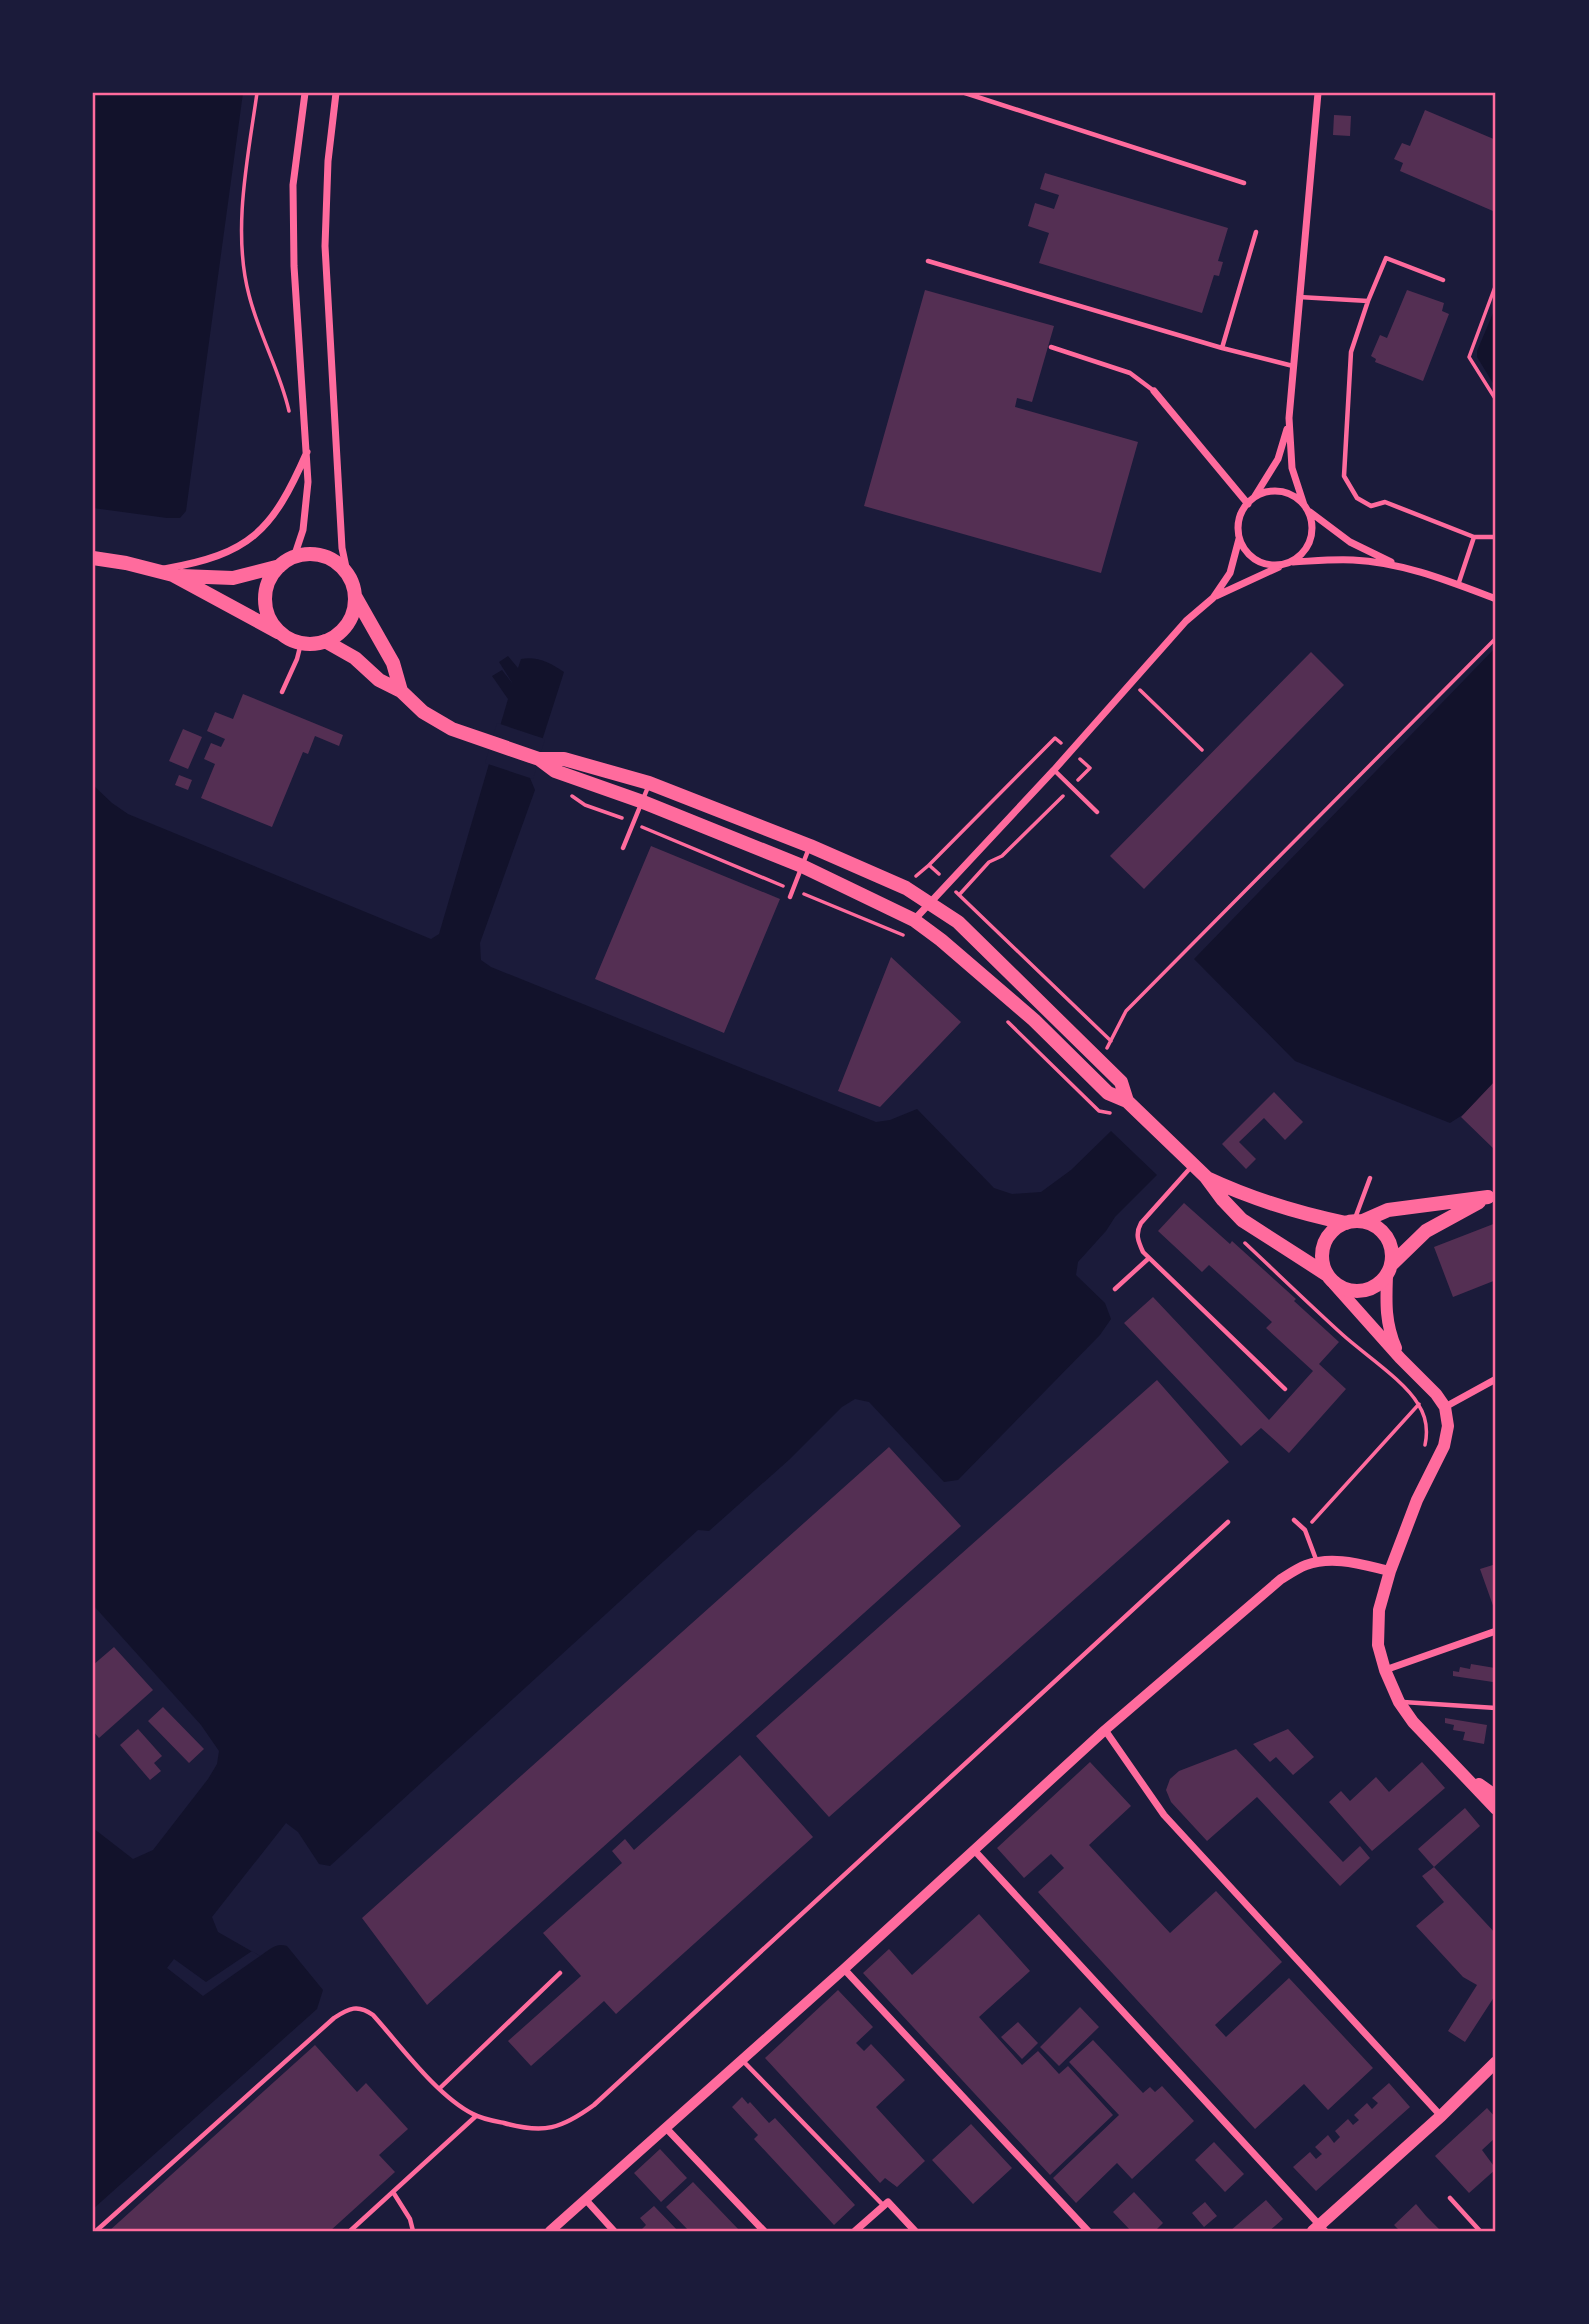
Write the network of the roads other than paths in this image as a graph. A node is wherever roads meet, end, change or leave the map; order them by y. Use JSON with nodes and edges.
{"nodes":[{"id":1,"x":306,"y":93,"type":"edge"},
{"id":2,"x":337,"y":93,"type":"edge"},
{"id":3,"x":965,"y":93,"type":"edge"},
{"id":4,"x":1318,"y":93,"type":"edge"},
{"id":5,"x":1244,"y":183,"type":"dead end"},
{"id":6,"x":1256,"y":232,"type":"dead end"},
{"id":7,"x":928,"y":261,"type":"dead end"},
{"id":8,"x":1443,"y":280,"type":"dead end"},
{"id":9,"x":1299,"y":297,"type":"junction"},
{"id":10,"x":1368,"y":301,"type":"junction"},
{"id":11,"x":1051,"y":347,"type":"dead end"},
{"id":12,"x":1222,"y":348,"type":"junction"},
{"id":13,"x":1293,"y":366,"type":"junction"},
{"id":14,"x":1154,"y":391,"type":"joint"},
{"id":15,"x":1289,"y":418,"type":"junction"},
{"id":16,"x":308,"y":449,"type":"junction"},
{"id":17,"x":1250,"y":501,"type":"junction"},
{"id":18,"x":1306,"y":507,"type":"junction"},
{"id":19,"x":1474,"y":537,"type":"junction"},
{"id":20,"x":1496,"y":537,"type":"edge"},
{"id":21,"x":1239,"y":539,"type":"junction"},
{"id":22,"x":294,"y":557,"type":"junction"},
{"id":23,"x":93,"y":558,"type":"edge"},
{"id":24,"x":1286,"y":564,"type":"junction"},
{"id":25,"x":280,"y":566,"type":"junction"},
{"id":26,"x":1405,"y":568,"type":"junction"},
{"id":27,"x":156,"y":570,"type":"junction"},
{"id":28,"x":347,"y":572,"type":"junction"},
{"id":29,"x":173,"y":575,"type":"junction"},
{"id":30,"x":1458,"y":586,"type":"junction"},
{"id":31,"x":355,"y":596,"type":"junction"},
{"id":32,"x":1213,"y":597,"type":"junction"},
{"id":33,"x":1496,"y":599,"type":"edge"},
{"id":34,"x":295,"y":640,"type":"junction"},
{"id":35,"x":325,"y":641,"type":"junction"},
{"id":36,"x":401,"y":691,"type":"junction"},
{"id":37,"x":282,"y":692,"type":"dead end"},
{"id":38,"x":539,"y":759,"type":"junction"},
{"id":39,"x":1054,"y":770,"type":"junction"},
{"id":40,"x":649,"y":783,"type":"junction"},
{"id":41,"x":643,"y":802,"type":"junction"},
{"id":42,"x":1097,"y":811,"type":"dead end"},
{"id":43,"x":810,"y":846,"type":"junction"},
{"id":44,"x":624,"y":848,"type":"dead end"},
{"id":45,"x":802,"y":866,"type":"junction"},
{"id":46,"x":790,"y":897,"type":"dead end"},
{"id":47,"x":930,"y":902,"type":"junction"},
{"id":48,"x":915,"y":920,"type":"junction"},
{"id":49,"x":1127,"y":1101,"type":"junction"},
{"id":50,"x":1193,"y":1165,"type":"junction"},
{"id":51,"x":1206,"y":1177,"type":"junction"},
{"id":52,"x":1370,"y":1178,"type":"dead end"},
{"id":53,"x":1492,"y":1196,"type":"edge"},
{"id":54,"x":1354,"y":1222,"type":"junction"},
{"id":55,"x":1149,"y":1258,"type":"junction"},
{"id":56,"x":1390,"y":1269,"type":"junction"},
{"id":57,"x":1330,"y":1279,"type":"junction"},
{"id":58,"x":1115,"y":1289,"type":"dead end"},
{"id":59,"x":1400,"y":1358,"type":"junction"},
{"id":60,"x":1496,"y":1379,"type":"edge"},
{"id":61,"x":1284,"y":1389,"type":"dead end"},
{"id":62,"x":1445,"y":1406,"type":"junction"},
{"id":63,"x":1294,"y":1520,"type":"dead end"},
{"id":64,"x":1228,"y":1522,"type":"dead end"},
{"id":65,"x":1318,"y":1563,"type":"junction"},
{"id":66,"x":1390,"y":1572,"type":"junction"},
{"id":67,"x":1496,"y":1632,"type":"edge"},
{"id":68,"x":1385,"y":1670,"type":"junction"},
{"id":69,"x":1399,"y":1702,"type":"junction"},
{"id":70,"x":1496,"y":1708,"type":"edge"},
{"id":71,"x":1105,"y":1730,"type":"junction"},
{"id":72,"x":1456,"y":1768,"type":"junction"},
{"id":73,"x":1496,"y":1796,"type":"edge"},
{"id":74,"x":1496,"y":1810,"type":"edge"},
{"id":75,"x":974,"y":1850,"type":"junction"},
{"id":76,"x":844,"y":1969,"type":"junction"},
{"id":77,"x":560,"y":1973,"type":"dead end"},
{"id":78,"x":743,"y":2060,"type":"junction"},
{"id":79,"x":1496,"y":2064,"type":"edge"},
{"id":80,"x":440,"y":2088,"type":"junction"},
{"id":81,"x":476,"y":2116,"type":"junction"},
{"id":82,"x":1441,"y":2116,"type":"junction"},
{"id":83,"x":666,"y":2128,"type":"junction"},
{"id":84,"x":393,"y":2192,"type":"junction"},
{"id":85,"x":1450,"y":2198,"type":"dead end"},
{"id":86,"x":586,"y":2200,"type":"junction"},
{"id":87,"x":884,"y":2206,"type":"junction"},
{"id":88,"x":1319,"y":2229,"type":"edge"},
{"id":89,"x":96,"y":2231,"type":"edge"},
{"id":90,"x":350,"y":2231,"type":"edge"},
{"id":91,"x":412,"y":2231,"type":"edge"},
{"id":92,"x":550,"y":2231,"type":"edge"},
{"id":93,"x":614,"y":2231,"type":"edge"},
{"id":94,"x":764,"y":2231,"type":"edge"},
{"id":95,"x":855,"y":2231,"type":"edge"},
{"id":96,"x":915,"y":2231,"type":"edge"},
{"id":97,"x":1088,"y":2231,"type":"edge"},
{"id":98,"x":1480,"y":2231,"type":"edge"}],
"edges":[{"from":1,"to":16,"type":"street"},
{"from":2,"to":28,"type":"street"},
{"from":3,"to":5,"type":"lane"},
{"from":4,"to":9,"type":"street"},
{"from":6,"to":12,"type":"lane"},
{"from":7,"to":12,"type":"lane"},
{"from":8,"to":10,"type":"lane"},
{"from":9,"to":10,"type":"lane"},
{"from":9,"to":13,"type":"street"},
{"from":10,"to":19,"type":"lane"},
{"from":11,"to":14,"type":"lane"},
{"from":12,"to":13,"type":"lane"},
{"from":13,"to":15,"type":"street"},
{"from":14,"to":17,"type":"street"},
{"from":15,"to":17,"type":"street"},
{"from":15,"to":18,"type":"street"},
{"from":16,"to":22,"type":"street"},
{"from":16,"to":27,"type":"street"},
{"from":17,"to":18,"type":"street"},
{"from":17,"to":21,"type":"street"},
{"from":18,"to":24,"type":"street"},
{"from":18,"to":26,"type":"street"},
{"from":19,"to":20,"type":"lane"},
{"from":19,"to":30,"type":"lane"},
{"from":21,"to":24,"type":"street"},
{"from":21,"to":32,"type":"street"},
{"from":22,"to":25,"type":"highway"},
{"from":22,"to":28,"type":"highway"},
{"from":23,"to":27,"type":"highway"},
{"from":24,"to":26,"type":"street"},
{"from":24,"to":32,"type":"street"},
{"from":25,"to":29,"type":"highway"},
{"from":25,"to":34,"type":"highway"},
{"from":26,"to":30,"type":"street"},
{"from":27,"to":29,"type":"highway"},
{"from":28,"to":31,"type":"highway"},
{"from":29,"to":34,"type":"highway"},
{"from":30,"to":33,"type":"street"},
{"from":31,"to":35,"type":"highway"},
{"from":31,"to":36,"type":"highway"},
{"from":32,"to":39,"type":"street"},
{"from":34,"to":35,"type":"highway"},
{"from":34,"to":37,"type":"lane"},
{"from":35,"to":36,"type":"highway"},
{"from":36,"to":38,"type":"highway"},
{"from":38,"to":40,"type":"highway"},
{"from":38,"to":41,"type":"highway"},
{"from":39,"to":42,"type":"lane"},
{"from":39,"to":47,"type":"street"},
{"from":40,"to":41,"type":"lane"},
{"from":40,"to":43,"type":"highway"},
{"from":41,"to":44,"type":"lane"},
{"from":41,"to":45,"type":"highway"},
{"from":43,"to":45,"type":"lane"},
{"from":43,"to":47,"type":"highway"},
{"from":45,"to":46,"type":"lane"},
{"from":45,"to":48,"type":"highway"},
{"from":47,"to":48,"type":"street"},
{"from":47,"to":49,"type":"highway"},
{"from":48,"to":49,"type":"highway"},
{"from":49,"to":50,"type":"highway"},
{"from":50,"to":51,"type":"highway"},
{"from":50,"to":55,"type":"lane"},
{"from":51,"to":54,"type":"highway"},
{"from":51,"to":57,"type":"highway"},
{"from":52,"to":54,"type":"lane"},
{"from":53,"to":54,"type":"highway"},
{"from":53,"to":56,"type":"highway"},
{"from":54,"to":56,"type":"highway"},
{"from":54,"to":57,"type":"highway"},
{"from":55,"to":58,"type":"lane"},
{"from":55,"to":61,"type":"lane"},
{"from":56,"to":57,"type":"highway"},
{"from":56,"to":59,"type":"main road"},
{"from":57,"to":59,"type":"main road"},
{"from":59,"to":62,"type":"main road"},
{"from":60,"to":62,"type":"street"},
{"from":62,"to":66,"type":"main road"},
{"from":63,"to":65,"type":"lane"},
{"from":64,"to":81,"type":"lane"},
{"from":65,"to":66,"type":"main road"},
{"from":65,"to":71,"type":"main road"},
{"from":66,"to":68,"type":"main road"},
{"from":67,"to":68,"type":"street"},
{"from":68,"to":69,"type":"main road"},
{"from":69,"to":70,"type":"lane"},
{"from":69,"to":72,"type":"main road"},
{"from":71,"to":75,"type":"main road"},
{"from":71,"to":82,"type":"street"},
{"from":72,"to":73,"type":"main road"},
{"from":72,"to":74,"type":"main road"},
{"from":75,"to":76,"type":"main road"},
{"from":75,"to":88,"type":"street"},
{"from":76,"to":78,"type":"main road"},
{"from":76,"to":97,"type":"street"},
{"from":77,"to":80,"type":"lane"},
{"from":78,"to":83,"type":"main road"},
{"from":78,"to":87,"type":"lane"},
{"from":79,"to":82,"type":"main road"},
{"from":80,"to":81,"type":"lane"},
{"from":80,"to":89,"type":"lane"},
{"from":81,"to":84,"type":"lane"},
{"from":82,"to":88,"type":"main road"},
{"from":83,"to":86,"type":"main road"},
{"from":83,"to":94,"type":"street"},
{"from":84,"to":90,"type":"lane"},
{"from":84,"to":91,"type":"lane"},
{"from":85,"to":98,"type":"lane"},
{"from":86,"to":92,"type":"main road"},
{"from":86,"to":93,"type":"street"},
{"from":87,"to":95,"type":"street"},
{"from":87,"to":96,"type":"street"}]}
